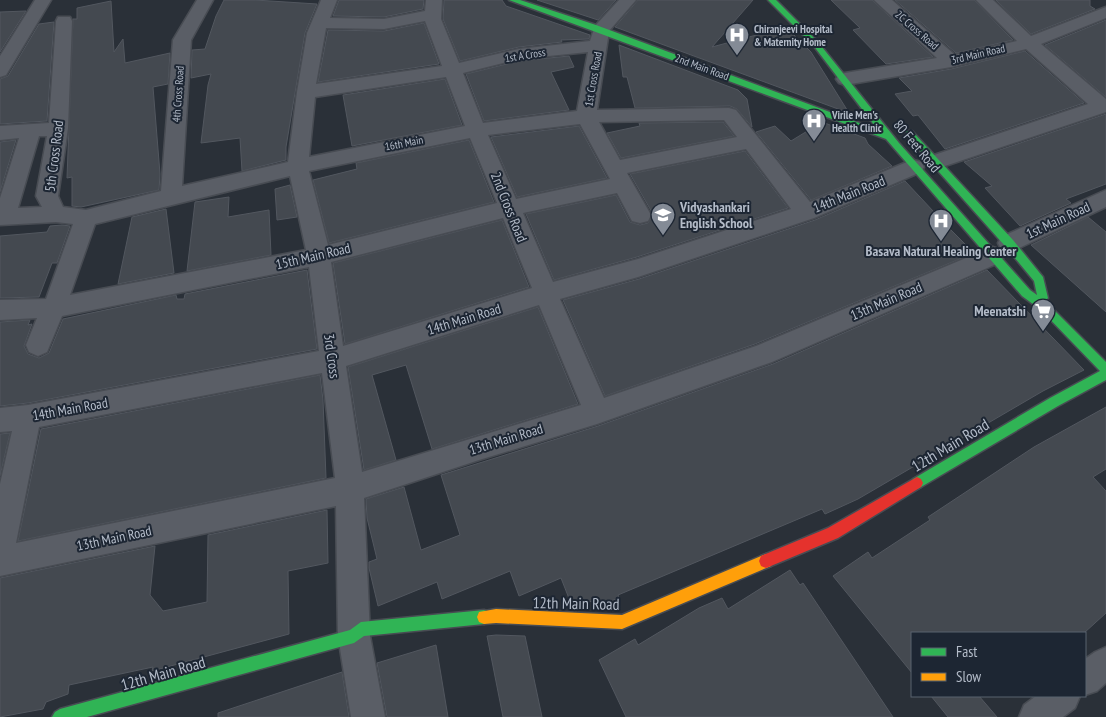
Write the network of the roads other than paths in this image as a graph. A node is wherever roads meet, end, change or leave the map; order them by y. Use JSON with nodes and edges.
{"nodes":[{"id":1,"x":43,"y":0,"type":"edge"},
{"id":2,"x":205,"y":0,"type":"edge"},
{"id":3,"x":329,"y":0,"type":"edge"},
{"id":4,"x":513,"y":0,"type":"edge"},
{"id":5,"x":628,"y":0,"type":"edge"},
{"id":6,"x":772,"y":0,"type":"edge"},
{"id":7,"x":882,"y":0,"type":"edge"},
{"id":8,"x":984,"y":0,"type":"edge"},
{"id":9,"x":1095,"y":0,"type":"edge"},
{"id":10,"x":433,"y":7,"type":"edge"},
{"id":11,"x":1106,"y":7,"type":"edge"},
{"id":12,"x":1106,"y":12,"type":"edge"},
{"id":13,"x":64,"y":21,"type":"dead end"},
{"id":14,"x":319,"y":23,"type":"junction"},
{"id":15,"x":600,"y":38,"type":"junction"},
{"id":16,"x":1029,"y":43,"type":"junction"},
{"id":17,"x":952,"y":60,"type":"junction"},
{"id":18,"x":452,"y":70,"type":"junction"},
{"id":19,"x":0,"y":71,"type":"edge"},
{"id":20,"x":859,"y":79,"type":"junction"},
{"id":21,"x":306,"y":92,"type":"junction"},
{"id":22,"x":1104,"y":106,"type":"edge"},
{"id":23,"x":586,"y":117,"type":"junction"},
{"id":24,"x":900,"y":122,"type":"dead end"},
{"id":25,"x":58,"y":128,"type":"junction"},
{"id":26,"x":31,"y":130,"type":"junction"},
{"id":27,"x":478,"y":130,"type":"junction"},
{"id":28,"x":0,"y":133,"type":"edge"},
{"id":29,"x":890,"y":138,"type":"junction"},
{"id":30,"x":751,"y":141,"type":"junction"},
{"id":31,"x":925,"y":164,"type":"junction"},
{"id":32,"x":298,"y":166,"type":"junction"},
{"id":33,"x":619,"y":176,"type":"junction"},
{"id":34,"x":171,"y":195,"type":"junction"},
{"id":35,"x":1106,"y":198,"type":"edge"},
{"id":36,"x":508,"y":208,"type":"junction"},
{"id":37,"x":806,"y":212,"type":"junction"},
{"id":38,"x":56,"y":214,"type":"junction"},
{"id":39,"x":640,"y":215,"type":"dead end"},
{"id":40,"x":3,"y":217,"type":"edge"},
{"id":41,"x":86,"y":218,"type":"junction"},
{"id":42,"x":1001,"y":249,"type":"junction"},
{"id":43,"x":319,"y":256,"type":"junction"},
{"id":44,"x":546,"y":294,"type":"junction"},
{"id":45,"x":1045,"y":307,"type":"junction"},
{"id":46,"x":54,"y":308,"type":"junction"},
{"id":47,"x":0,"y":310,"type":"edge"},
{"id":48,"x":38,"y":345,"type":"dead end"},
{"id":49,"x":332,"y":360,"type":"junction"},
{"id":50,"x":1106,"y":370,"type":"edge"},
{"id":51,"x":1106,"y":374,"type":"edge"},
{"id":52,"x":597,"y":412,"type":"junction"},
{"id":53,"x":28,"y":417,"type":"junction"},
{"id":54,"x":0,"y":420,"type":"edge"},
{"id":55,"x":350,"y":489,"type":"junction"},
{"id":56,"x":0,"y":552,"type":"edge"},
{"id":57,"x":0,"y":561,"type":"edge"},
{"id":58,"x":354,"y":636,"type":"junction"},
{"id":59,"x":1106,"y":663,"type":"edge"},
{"id":60,"x":1086,"y":678,"type":"edge"},
{"id":61,"x":1063,"y":697,"type":"edge"},
{"id":62,"x":80,"y":715,"type":"edge"},
{"id":63,"x":368,"y":717,"type":"edge"},
{"id":64,"x":1036,"y":717,"type":"edge"}],
"edges":[{"from":1,"to":19,"type":"street"},
{"from":2,"to":34,"type":"street","name":"4th Cross Road"},
{"from":3,"to":14,"type":"street","name":"3rd Cross"},
{"from":4,"to":15,"type":"street","name":"2nd Main Road"},
{"from":5,"to":15,"type":"street"},
{"from":6,"to":20,"type":"street","name":"80 Feet Road"},
{"from":7,"to":17,"type":"street","name":"2C Cross Road"},
{"from":8,"to":16,"type":"street"},
{"from":9,"to":11,"type":"street"},
{"from":10,"to":14,"type":"street"},
{"from":10,"to":18,"type":"street","name":"2nd Cross Road"},
{"from":12,"to":16,"type":"street","name":"3rd Main Road"},
{"from":13,"to":25,"type":"street","name":"5th Cross Road"},
{"from":14,"to":21,"type":"street","name":"3rd Cross"},
{"from":15,"to":18,"type":"street","name":"1st A Cross"},
{"from":15,"to":23,"type":"street","name":"1st Cross Road"},
{"from":15,"to":29,"type":"street","name":"2nd Main Road"},
{"from":16,"to":17,"type":"street","name":"3rd Main Road"},
{"from":16,"to":22,"type":"street"},
{"from":17,"to":20,"type":"street","name":"3rd Main Road"},
{"from":18,"to":21,"type":"street","name":"1st A Cross"},
{"from":18,"to":27,"type":"street","name":"2nd Cross Road"},
{"from":20,"to":29,"type":"street","name":"80 Feet Road"},
{"from":21,"to":32,"type":"street","name":"3rd Cross"},
{"from":22,"to":31,"type":"street"},
{"from":23,"to":27,"type":"street","name":"16th Main"},
{"from":23,"to":30,"type":"street","name":"16th Main"},
{"from":23,"to":33,"type":"street","name":"1st Cross Road"},
{"from":24,"to":31,"type":"street","name":"80 Feet Road"},
{"from":25,"to":26,"type":"street"},
{"from":25,"to":38,"type":"street","name":"5th Cross Road"},
{"from":26,"to":28,"type":"street"},
{"from":26,"to":40,"type":"street"},
{"from":27,"to":32,"type":"street","name":"16th Main"},
{"from":27,"to":36,"type":"street","name":"2nd Cross Road"},
{"from":29,"to":31,"type":"street","name":"80 Feet Road"},
{"from":30,"to":33,"type":"street","name":"15th Main Road"},
{"from":30,"to":37,"type":"street"},
{"from":31,"to":37,"type":"street","name":"14th Main Road"},
{"from":31,"to":42,"type":"street","name":"80 Feet Road"},
{"from":31,"to":42,"type":"street","name":"80 Feet Road"},
{"from":32,"to":34,"type":"street","name":"16th Main"},
{"from":32,"to":43,"type":"street","name":"3rd Cross"},
{"from":33,"to":36,"type":"street","name":"15th Main Road"},
{"from":33,"to":39,"type":"street","name":"1st Cross Road"},
{"from":34,"to":41,"type":"street","name":"16th Main"},
{"from":35,"to":42,"type":"street","name":"1st Main Road"},
{"from":36,"to":43,"type":"street","name":"15th Main Road"},
{"from":36,"to":44,"type":"street","name":"2nd Cross Road"},
{"from":37,"to":44,"type":"street","name":"14th Main Road"},
{"from":38,"to":40,"type":"street"},
{"from":38,"to":41,"type":"street"},
{"from":41,"to":46,"type":"street"},
{"from":42,"to":45,"type":"street","name":"80 Feet Road"},
{"from":42,"to":45,"type":"street","name":"80 Feet Road"},
{"from":42,"to":52,"type":"street","name":"13th Main Road"},
{"from":43,"to":46,"type":"street","name":"15th Main Road"},
{"from":43,"to":49,"type":"street","name":"3rd Cross"},
{"from":44,"to":49,"type":"street","name":"14th Main Road"},
{"from":44,"to":52,"type":"street","name":"2nd Cross Road"},
{"from":45,"to":50,"type":"street","name":"80 Feet Road"},
{"from":46,"to":47,"type":"street","name":"15th Main Road"},
{"from":46,"to":48,"type":"street"},
{"from":49,"to":53,"type":"street","name":"14th Main Road"},
{"from":49,"to":55,"type":"street","name":"3rd Cross"},
{"from":51,"to":58,"type":"street","name":"12th Main Road"},
{"from":52,"to":55,"type":"street","name":"13th Main Road"},
{"from":53,"to":54,"type":"street","name":"14th Main Road"},
{"from":53,"to":56,"type":"street"},
{"from":55,"to":57,"type":"street","name":"13th Main Road"},
{"from":55,"to":58,"type":"street","name":"3rd Cross"},
{"from":58,"to":62,"type":"street","name":"12th Main Road"},
{"from":58,"to":63,"type":"street","name":"3rd Cross"},
{"from":59,"to":60,"type":"street"},
{"from":61,"to":64,"type":"street"}]}
